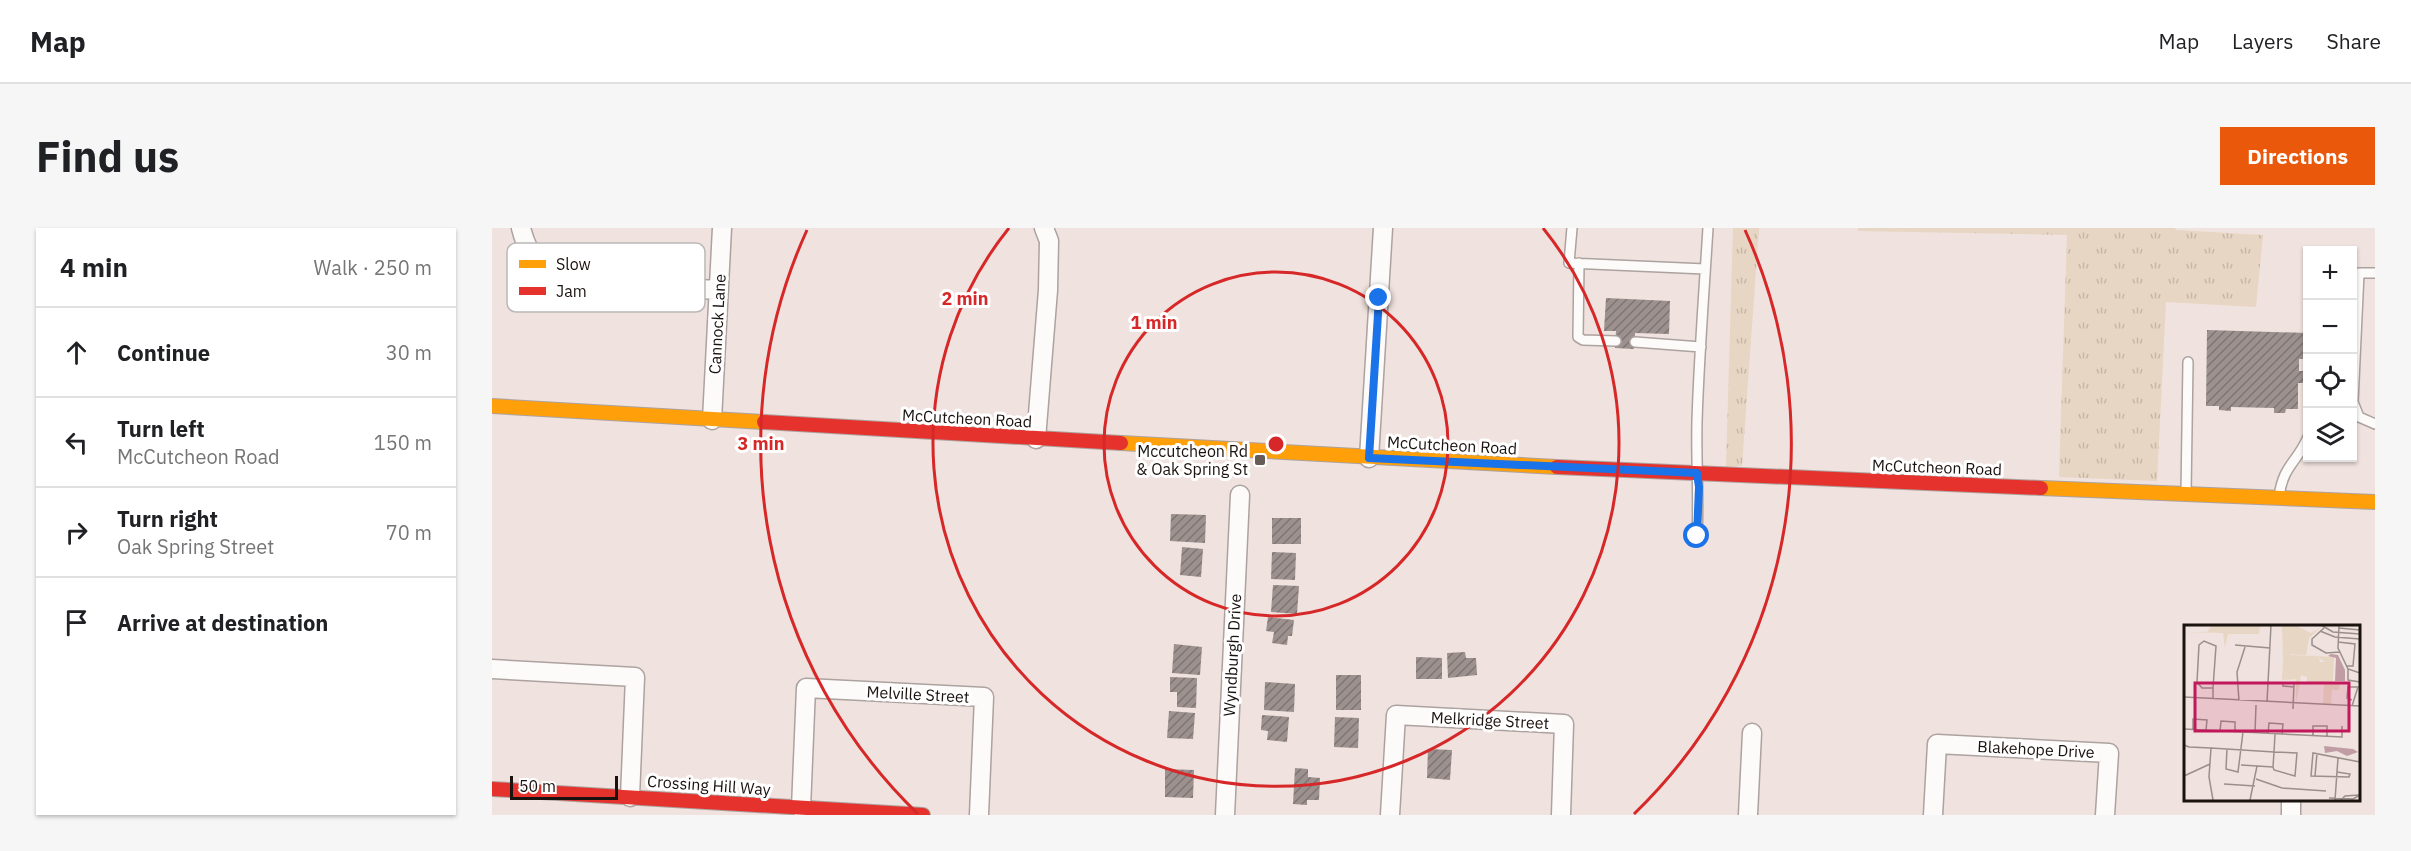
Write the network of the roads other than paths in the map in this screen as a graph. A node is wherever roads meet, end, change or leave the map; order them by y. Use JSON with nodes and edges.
{"nodes":[{"id":1,"x":520,"y":228,"type":"edge"},
{"id":2,"x":722,"y":228,"type":"edge"},
{"id":3,"x":1044,"y":228,"type":"edge"},
{"id":4,"x":1383,"y":228,"type":"edge"},
{"id":5,"x":1572,"y":228,"type":"edge"},
{"id":6,"x":1708,"y":228,"type":"edge"},
{"id":7,"x":524,"y":243,"type":"edge"},
{"id":8,"x":1579,"y":263,"type":"junction"},
{"id":9,"x":1705,"y":269,"type":"junction"},
{"id":10,"x":2375,"y":273,"type":"edge"},
{"id":11,"x":705,"y":289,"type":"edge"},
{"id":12,"x":719,"y":290,"type":"junction"},
{"id":13,"x":1616,"y":341,"type":"dead end"},
{"id":14,"x":1635,"y":342,"type":"dead end"},
{"id":15,"x":1701,"y":347,"type":"junction"},
{"id":16,"x":2188,"y":362,"type":"dead end"},
{"id":17,"x":492,"y":406,"type":"edge"},
{"id":18,"x":712,"y":420,"type":"junction"},
{"id":19,"x":2375,"y":424,"type":"edge"},
{"id":20,"x":1036,"y":439,"type":"junction"},
{"id":21,"x":2303,"y":447,"type":"edge"},
{"id":22,"x":1369,"y":458,"type":"junction"},
{"id":23,"x":1697,"y":473,"type":"junction"},
{"id":24,"x":2186,"y":493,"type":"junction"},
{"id":25,"x":1240,"y":495,"type":"dead end"},
{"id":26,"x":2279,"y":497,"type":"junction"},
{"id":27,"x":2375,"y":502,"type":"edge"},
{"id":28,"x":1697,"y":536,"type":"dead end"},
{"id":29,"x":492,"y":669,"type":"edge"},
{"id":30,"x":1752,"y":733,"type":"dead end"},
{"id":31,"x":492,"y":789,"type":"edge"},
{"id":32,"x":630,"y":797,"type":"junction"},
{"id":33,"x":801,"y":808,"type":"junction"},
{"id":34,"x":923,"y":815,"type":"edge"},
{"id":35,"x":979,"y":815,"type":"edge"},
{"id":36,"x":1225,"y":815,"type":"edge"},
{"id":37,"x":1390,"y":815,"type":"edge"},
{"id":38,"x":1561,"y":815,"type":"edge"},
{"id":39,"x":1748,"y":815,"type":"edge"},
{"id":40,"x":1933,"y":815,"type":"edge"},
{"id":41,"x":2105,"y":815,"type":"edge"}],
"edges":[{"from":1,"to":7,"type":"street"},
{"from":2,"to":12,"type":"street","name":"Cannock Lane"},
{"from":3,"to":20,"type":"street"},
{"from":4,"to":22,"type":"street"},
{"from":5,"to":8,"type":"lane"},
{"from":6,"to":9,"type":"lane"},
{"from":8,"to":9,"type":"lane"},
{"from":8,"to":13,"type":"lane"},
{"from":9,"to":15,"type":"lane"},
{"from":10,"to":19,"type":"lane"},
{"from":11,"to":12,"type":"street"},
{"from":12,"to":18,"type":"street","name":"Cannock Lane"},
{"from":14,"to":15,"type":"lane"},
{"from":15,"to":23,"type":"lane"},
{"from":16,"to":24,"type":"lane"},
{"from":17,"to":18,"type":"main road","name":"McCutcheon Road"},
{"from":18,"to":20,"type":"main road","name":"McCutcheon Road"},
{"from":20,"to":22,"type":"main road","name":"McCutcheon Road"},
{"from":21,"to":26,"type":"lane"},
{"from":22,"to":23,"type":"main road","name":"McCutcheon Road"},
{"from":23,"to":24,"type":"main road","name":"McCutcheon Road"},
{"from":23,"to":28,"type":"lane"},
{"from":24,"to":26,"type":"main road","name":"McCutcheon Road"},
{"from":25,"to":36,"type":"street","name":"Wyndburgh Drive"},
{"from":26,"to":27,"type":"main road","name":"McCutcheon Road"},
{"from":29,"to":32,"type":"street"},
{"from":30,"to":39,"type":"street"},
{"from":31,"to":32,"type":"main road","name":"Crossing Hill Way"},
{"from":32,"to":33,"type":"main road","name":"Crossing Hill Way"},
{"from":33,"to":34,"type":"main road","name":"Crossing Hill Way"},
{"from":33,"to":35,"type":"street","name":"Melville Street"},
{"from":37,"to":38,"type":"street","name":"Melkridge Street"},
{"from":40,"to":41,"type":"street","name":"Blakehope Drive"}]}
